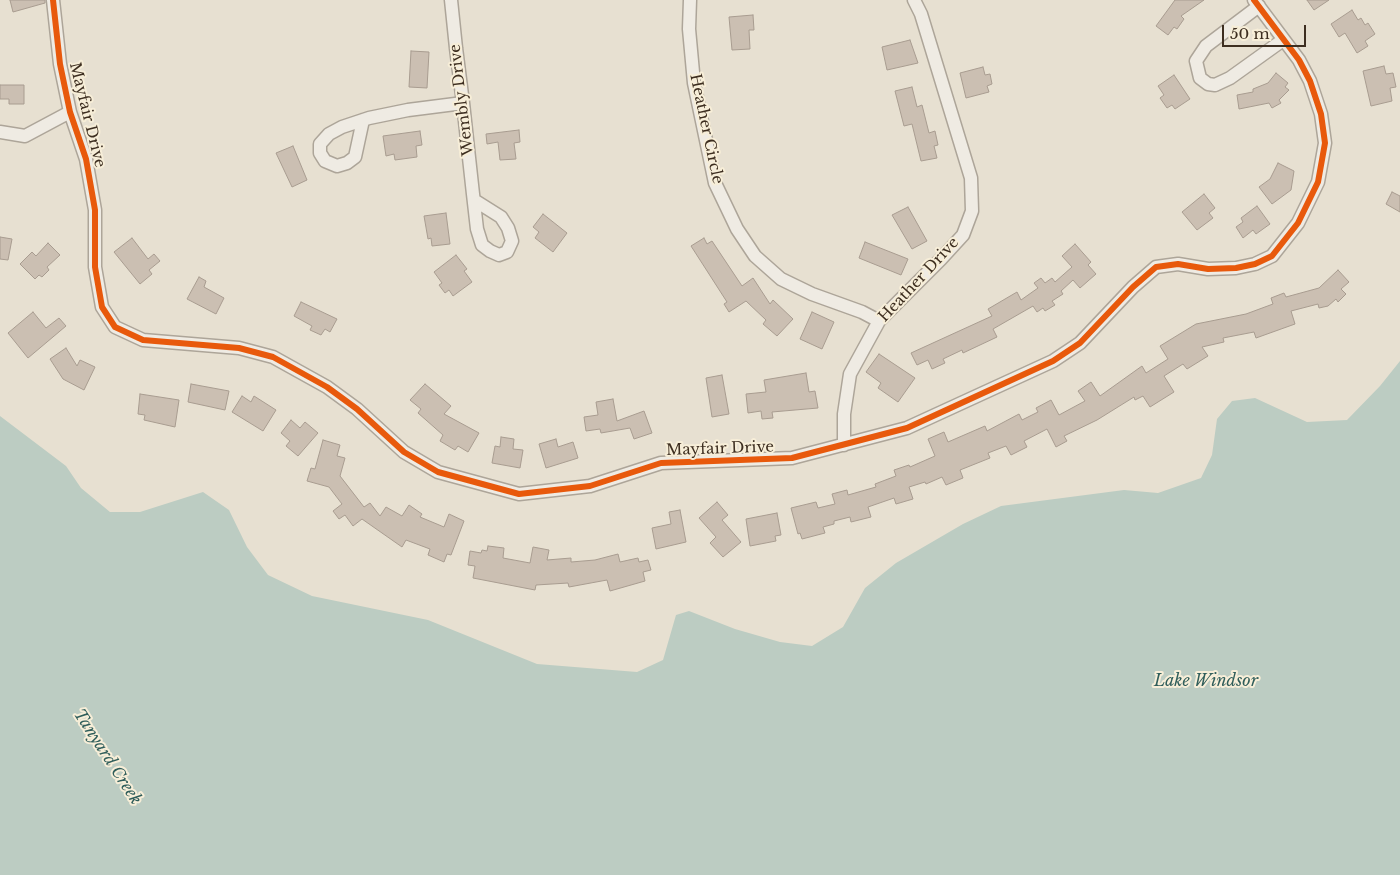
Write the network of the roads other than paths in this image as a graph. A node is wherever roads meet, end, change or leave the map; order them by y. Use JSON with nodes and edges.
{"nodes":[{"id":1,"x":53,"y":0,"type":"edge"},
{"id":2,"x":451,"y":0,"type":"edge"},
{"id":3,"x":690,"y":0,"type":"edge"},
{"id":4,"x":914,"y":0,"type":"edge"},
{"id":5,"x":1256,"y":3,"type":"edge"},
{"id":6,"x":1283,"y":40,"type":"junction"},
{"id":7,"x":463,"y":103,"type":"junction"},
{"id":8,"x":70,"y":112,"type":"junction"},
{"id":9,"x":363,"y":120,"type":"dead end"},
{"id":10,"x":0,"y":132,"type":"edge"},
{"id":11,"x":474,"y":200,"type":"dead end"},
{"id":12,"x":879,"y":321,"type":"junction"},
{"id":13,"x":844,"y":445,"type":"junction"}],
"edges":[{"from":1,"to":8,"type":"street","name":"Mayfair Drive"},
{"from":2,"to":7,"type":"street","name":"Wembly Drive"},
{"from":3,"to":12,"type":"street","name":"Heather Circle"},
{"from":4,"to":12,"type":"street","name":"Heather Drive"},
{"from":5,"to":6,"type":"street","name":"Mayfair Drive"},
{"from":5,"to":6,"type":"street"},
{"from":6,"to":13,"type":"street","name":"Mayfair Drive"},
{"from":7,"to":9,"type":"street"},
{"from":7,"to":11,"type":"street","name":"Wembly Drive"},
{"from":8,"to":10,"type":"street"},
{"from":8,"to":13,"type":"street","name":"Mayfair Drive"},
{"from":12,"to":13,"type":"street","name":"Heather Drive"}]}
